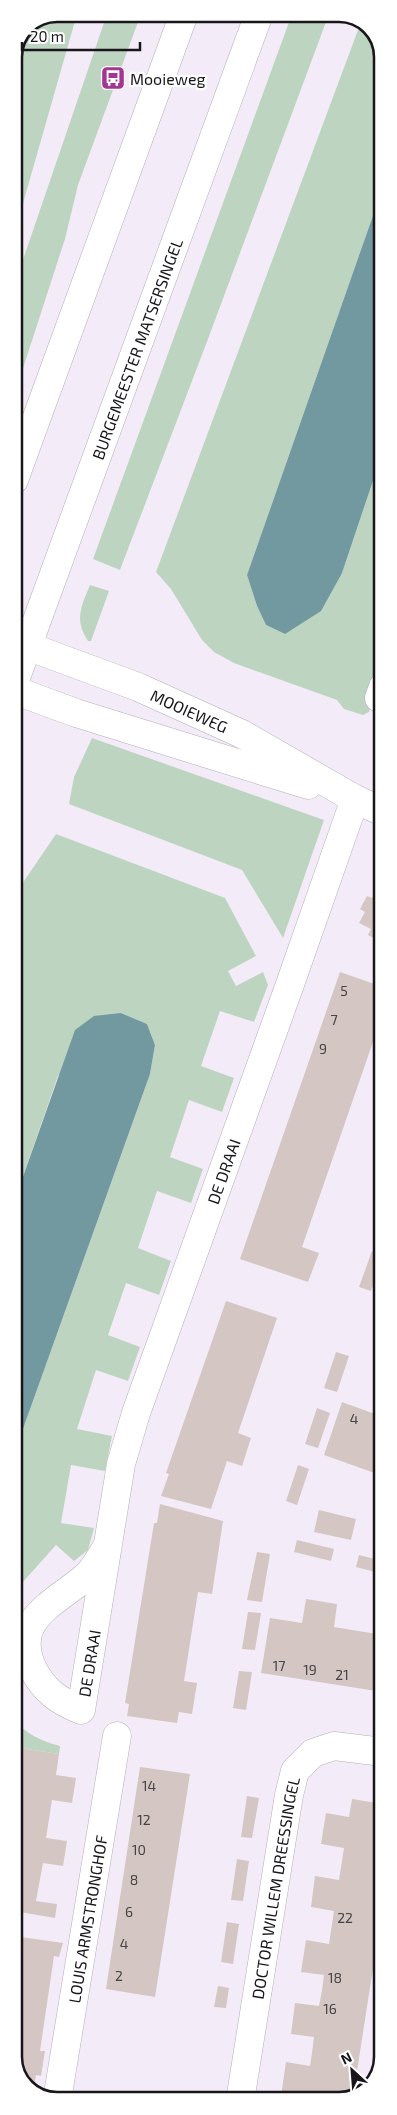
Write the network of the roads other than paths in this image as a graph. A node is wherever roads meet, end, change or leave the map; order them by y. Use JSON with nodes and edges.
{"nodes":[{"id":1,"x":181,"y":22,"type":"edge"},
{"id":2,"x":256,"y":23,"type":"edge"},
{"id":3,"x":22,"y":458,"type":"edge"},
{"id":4,"x":22,"y":643,"type":"edge"},
{"id":5,"x":22,"y":646,"type":"edge"},
{"id":6,"x":22,"y":693,"type":"edge"},
{"id":7,"x":355,"y":799,"type":"junction"},
{"id":8,"x":374,"y":808,"type":"edge"},
{"id":9,"x":108,"y":1545,"type":"junction"},
{"id":10,"x":117,"y":1736,"type":"dead end"},
{"id":11,"x":374,"y":1751,"type":"edge"},
{"id":12,"x":58,"y":2092,"type":"edge"},
{"id":13,"x":241,"y":2092,"type":"edge"}],
"edges":[{"from":1,"to":3,"type":"street"},
{"from":2,"to":4,"type":"street","name":"BURGEMEESTER MATSERSINGEL"},
{"from":5,"to":7,"type":"street","name":"MOOIEWEG"},
{"from":6,"to":7,"type":"street","name":"MOOIEWEG"},
{"from":7,"to":8,"type":"street","name":"MOOIEWEG"},
{"from":7,"to":9,"type":"street","name":"DE DRAAI"},
{"from":9,"to":9,"type":"street","name":"DE DRAAI"},
{"from":10,"to":12,"type":"street","name":"LOUIS ARMSTRONGHOF"},
{"from":11,"to":13,"type":"street","name":"DOCTOR WILLEM DREESSINGEL"}]}
